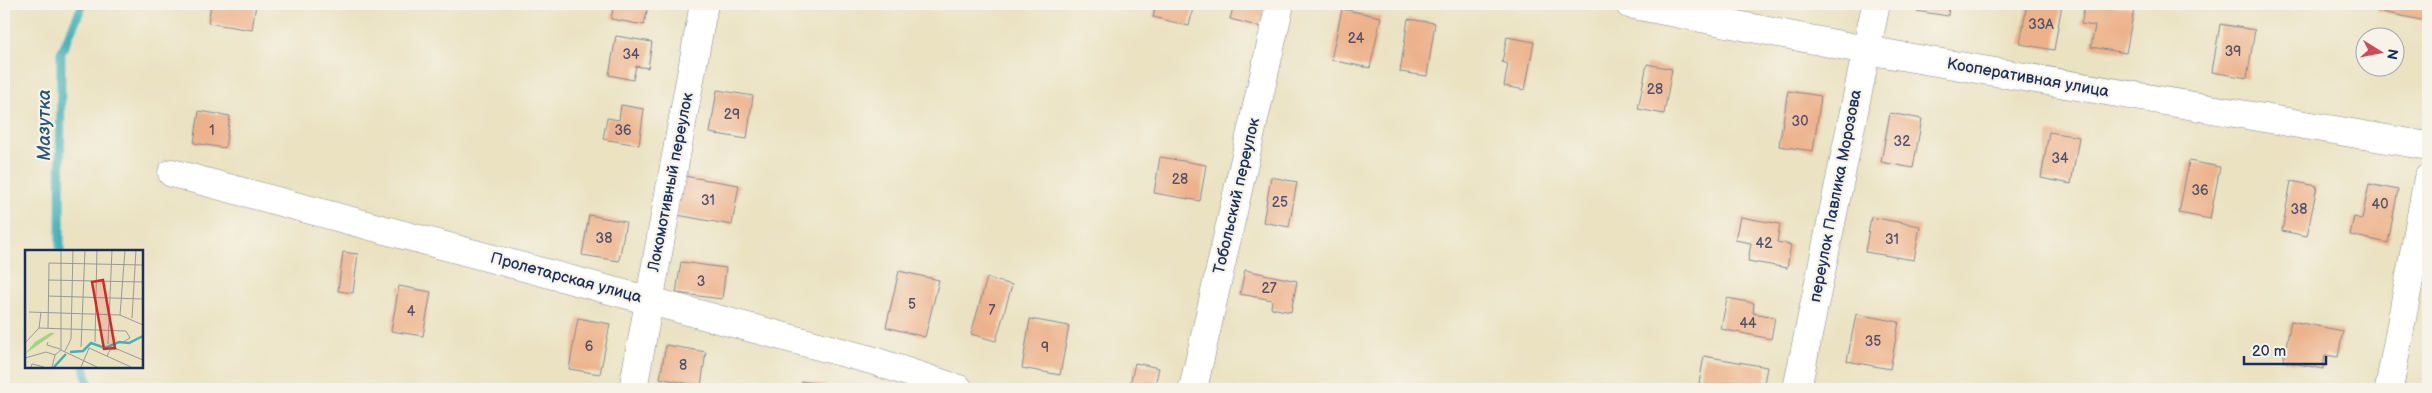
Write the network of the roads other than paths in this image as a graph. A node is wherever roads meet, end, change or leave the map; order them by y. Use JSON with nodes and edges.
{"nodes":[{"id":1,"x":704,"y":4,"type":"edge"},
{"id":2,"x":1280,"y":4,"type":"edge"},
{"id":3,"x":1629,"y":4,"type":"edge"},
{"id":4,"x":1876,"y":4,"type":"edge"},
{"id":5,"x":1866,"y":50,"type":"junction"},
{"id":6,"x":2428,"y":146,"type":"edge"},
{"id":7,"x":172,"y":173,"type":"dead end"},
{"id":8,"x":2428,"y":178,"type":"edge"},
{"id":9,"x":649,"y":300,"type":"junction"},
{"id":10,"x":633,"y":389,"type":"edge"},
{"id":11,"x":959,"y":389,"type":"edge"},
{"id":12,"x":1193,"y":389,"type":"edge"},
{"id":13,"x":1797,"y":389,"type":"edge"},
{"id":14,"x":2389,"y":389,"type":"edge"}],
"edges":[{"from":1,"to":9,"type":"street","name":"Локомотивный переулок"},
{"from":2,"to":12,"type":"street","name":"Тобольский переулок"},
{"from":3,"to":5,"type":"street","name":"Кооперативная улица"},
{"from":4,"to":5,"type":"street","name":"переулок Павлика Морозова"},
{"from":5,"to":6,"type":"street","name":"Кооперативная улица"},
{"from":5,"to":13,"type":"street","name":"переулок Павлика Морозова"},
{"from":7,"to":9,"type":"street","name":"Пролетарская улица"},
{"from":8,"to":14,"type":"street"},
{"from":9,"to":10,"type":"street","name":"Локомотивный переулок"},
{"from":9,"to":11,"type":"street","name":"Пролетарская улица"}]}
